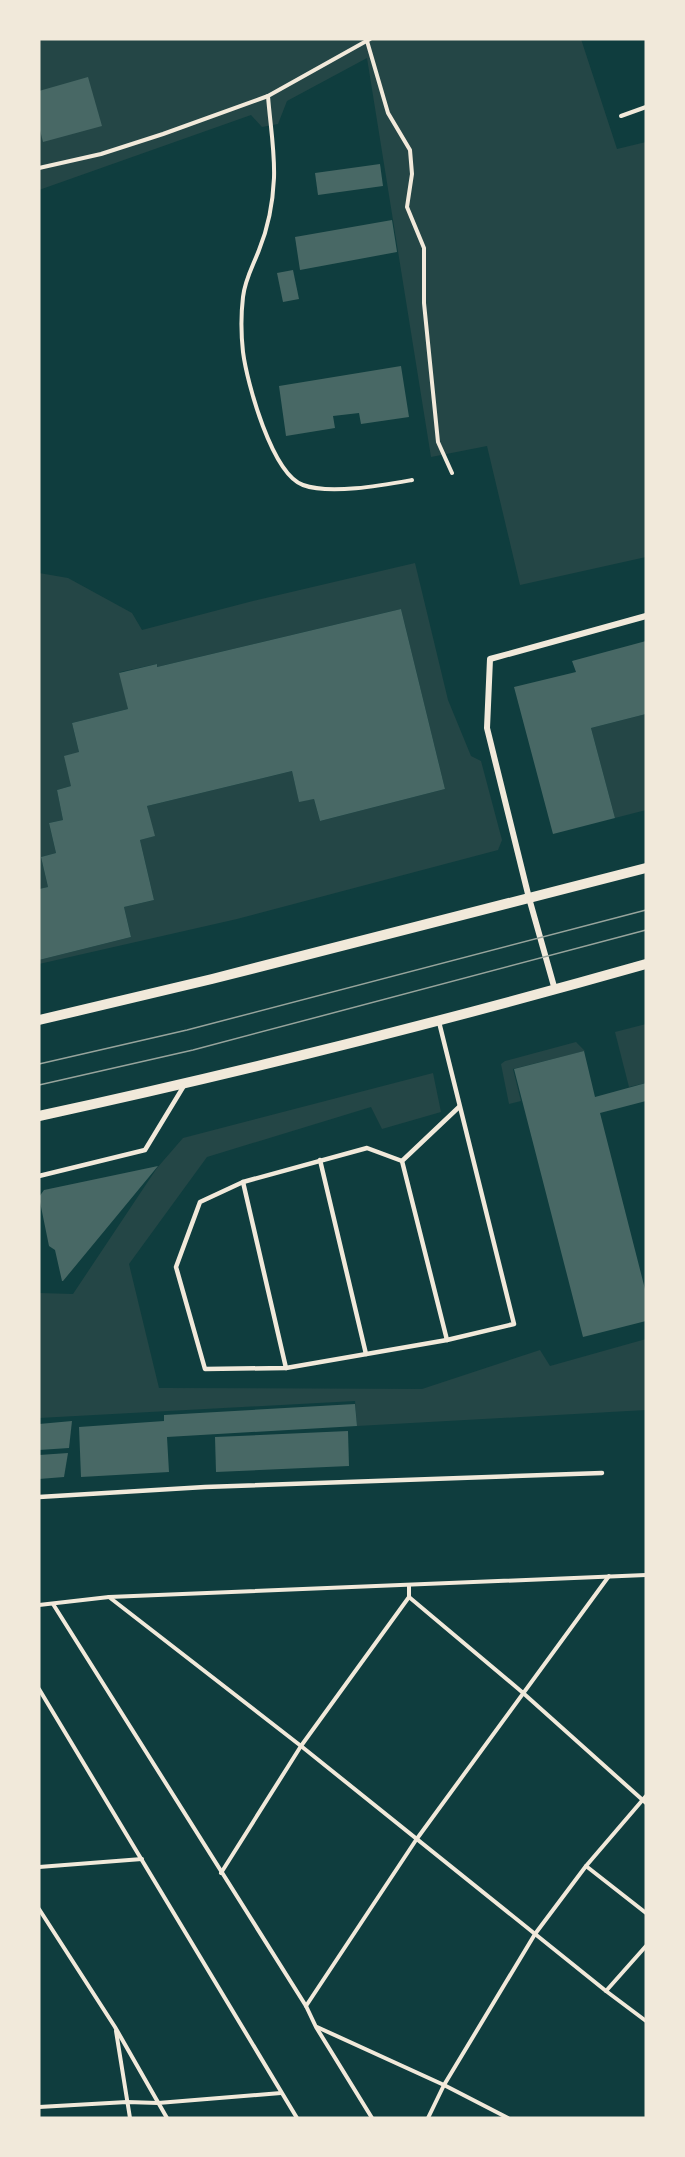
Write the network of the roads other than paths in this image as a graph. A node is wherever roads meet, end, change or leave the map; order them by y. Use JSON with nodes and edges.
{"nodes":[{"id":1,"x":646,"y":616,"type":"edge"},
{"id":2,"x":646,"y":868,"type":"edge"},
{"id":3,"x":529,"y":898,"type":"junction"},
{"id":4,"x":646,"y":964,"type":"edge"},
{"id":5,"x":555,"y":990,"type":"junction"},
{"id":6,"x":39,"y":1020,"type":"edge"},
{"id":7,"x":438,"y":1020,"type":"junction"},
{"id":8,"x":185,"y":1084,"type":"junction"},
{"id":9,"x":459,"y":1107,"type":"junction"},
{"id":10,"x":39,"y":1116,"type":"edge"},
{"id":11,"x":320,"y":1160,"type":"junction"},
{"id":12,"x":402,"y":1161,"type":"junction"},
{"id":13,"x":39,"y":1176,"type":"edge"},
{"id":14,"x":243,"y":1182,"type":"junction"},
{"id":15,"x":447,"y":1341,"type":"junction"},
{"id":16,"x":366,"y":1354,"type":"junction"},
{"id":17,"x":286,"y":1368,"type":"junction"},
{"id":18,"x":602,"y":1473,"type":"dead end"},
{"id":19,"x":39,"y":1497,"type":"edge"}],
"edges":[{"from":1,"to":3,"type":"street"},
{"from":2,"to":3,"type":"street"},
{"from":3,"to":5,"type":"street"},
{"from":3,"to":6,"type":"street"},
{"from":4,"to":5,"type":"street"},
{"from":5,"to":7,"type":"street"},
{"from":7,"to":8,"type":"street"},
{"from":7,"to":9,"type":"lane"},
{"from":8,"to":10,"type":"street"},
{"from":8,"to":13,"type":"lane"},
{"from":9,"to":12,"type":"lane"},
{"from":9,"to":15,"type":"lane"},
{"from":11,"to":12,"type":"lane"},
{"from":11,"to":14,"type":"lane"},
{"from":11,"to":16,"type":"lane"},
{"from":12,"to":15,"type":"lane"},
{"from":14,"to":17,"type":"lane"},
{"from":14,"to":17,"type":"lane"},
{"from":15,"to":16,"type":"lane"},
{"from":16,"to":17,"type":"lane"},
{"from":18,"to":19,"type":"lane"}]}
